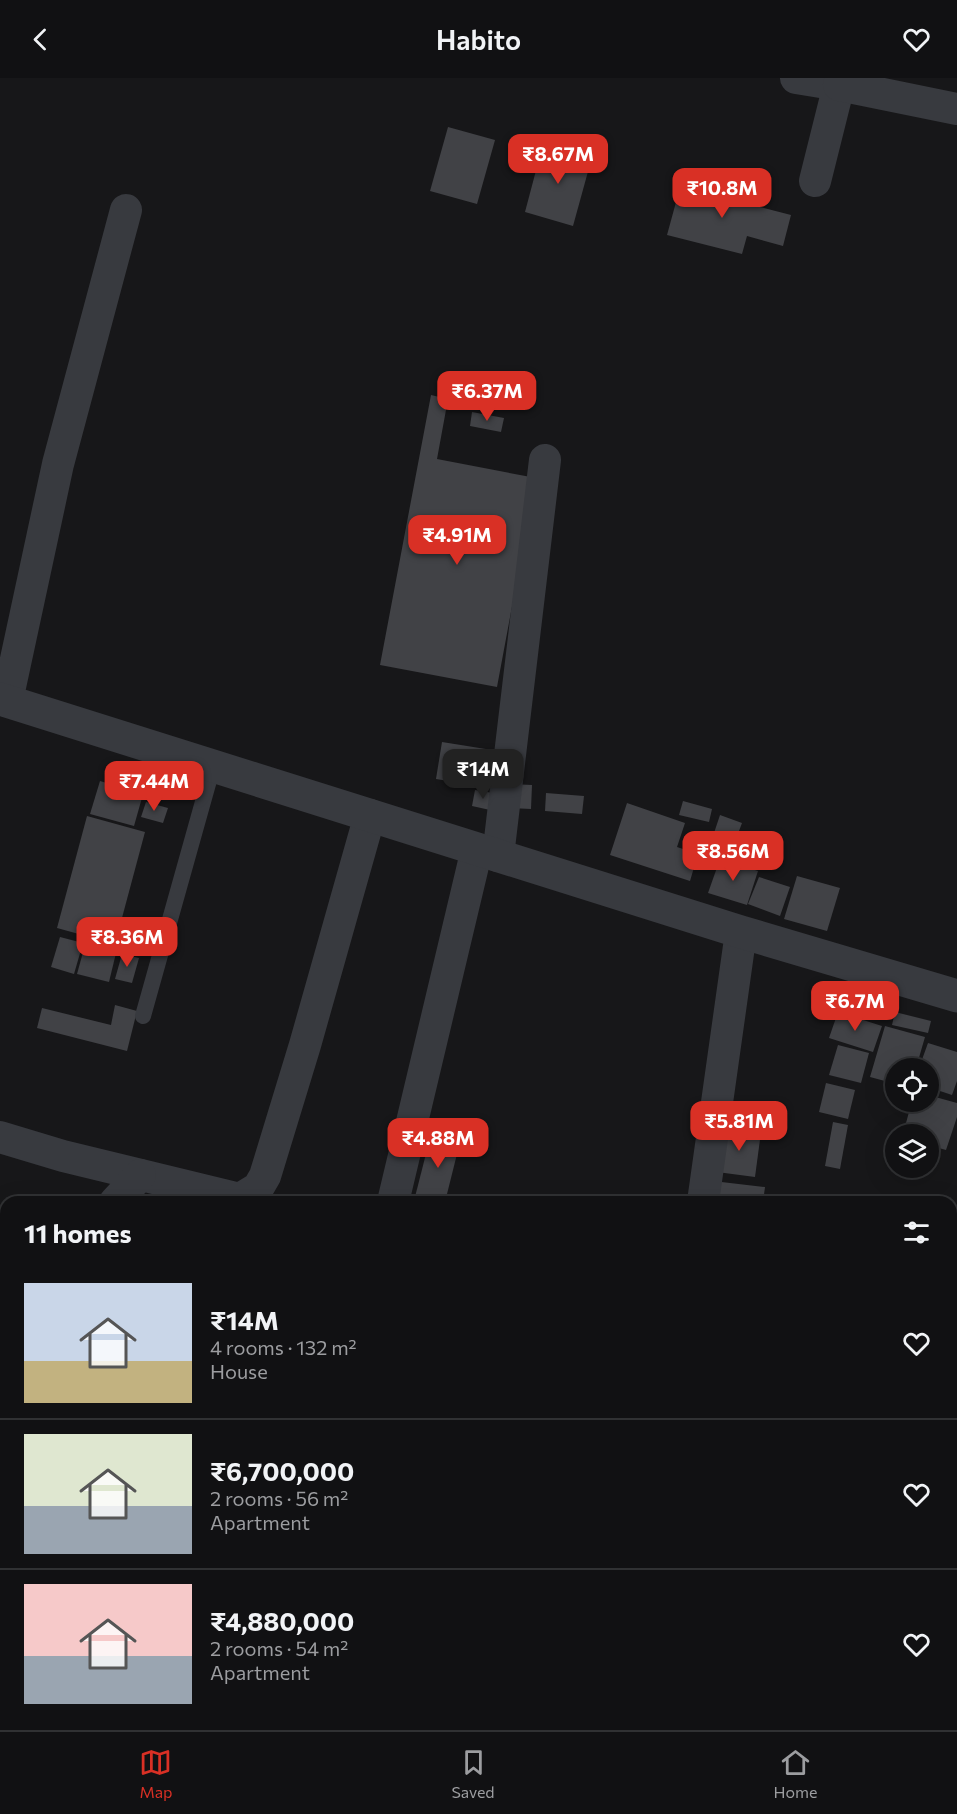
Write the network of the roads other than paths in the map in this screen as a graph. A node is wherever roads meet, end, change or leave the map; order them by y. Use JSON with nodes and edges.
{"nodes":[{"id":1,"x":796,"y":78,"type":"edge"},
{"id":2,"x":840,"y":82,"type":"edge"},
{"id":3,"x":957,"y":109,"type":"edge"},
{"id":4,"x":815,"y":181,"type":"dead end"},
{"id":5,"x":126,"y":210,"type":"dead end"},
{"id":6,"x":545,"y":459,"type":"dead end"},
{"id":7,"x":3,"y":700,"type":"edge"},
{"id":8,"x":213,"y":766,"type":"junction"},
{"id":9,"x":370,"y":816,"type":"junction"},
{"id":10,"x":488,"y":852,"type":"junction"},
{"id":11,"x":741,"y":932,"type":"junction"},
{"id":12,"x":957,"y":996,"type":"edge"},
{"id":13,"x":143,"y":1016,"type":"dead end"},
{"id":14,"x":0,"y":1137,"type":"edge"},
{"id":15,"x":140,"y":1174,"type":"junction"},
{"id":16,"x":120,"y":1196,"type":"edge"},
{"id":17,"x":228,"y":1196,"type":"edge"},
{"id":18,"x":245,"y":1196,"type":"edge"},
{"id":19,"x":395,"y":1196,"type":"edge"},
{"id":20,"x":705,"y":1196,"type":"edge"}],
"edges":[{"from":1,"to":2,"type":"street"},
{"from":2,"to":3,"type":"street"},
{"from":2,"to":4,"type":"street"},
{"from":5,"to":7,"type":"street"},
{"from":6,"to":10,"type":"street"},
{"from":7,"to":8,"type":"street"},
{"from":8,"to":9,"type":"street"},
{"from":8,"to":13,"type":"lane"},
{"from":9,"to":10,"type":"street"},
{"from":9,"to":18,"type":"street"},
{"from":10,"to":11,"type":"street"},
{"from":10,"to":19,"type":"street"},
{"from":11,"to":12,"type":"street"},
{"from":11,"to":20,"type":"street"},
{"from":14,"to":15,"type":"street"},
{"from":15,"to":16,"type":"street"},
{"from":15,"to":17,"type":"street"}]}
